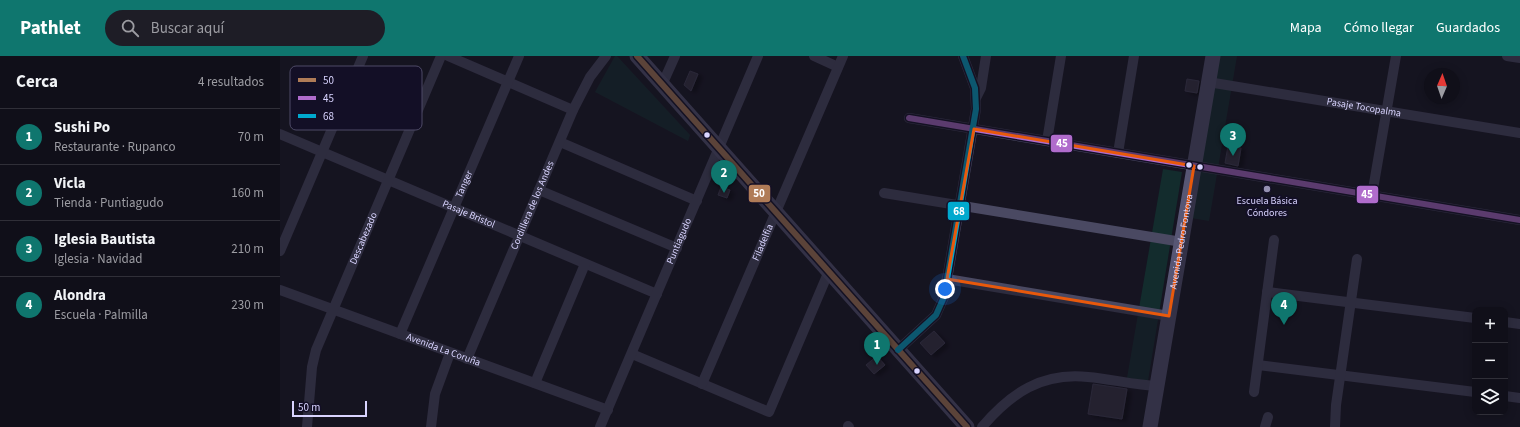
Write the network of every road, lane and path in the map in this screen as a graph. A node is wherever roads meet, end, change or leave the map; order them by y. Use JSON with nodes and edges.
{"nodes":[{"id":1,"x":364,"y":56,"type":"edge"},
{"id":2,"x":441,"y":56,"type":"edge"},
{"id":3,"x":448,"y":56,"type":"edge"},
{"id":4,"x":519,"y":56,"type":"edge"},
{"id":5,"x":606,"y":56,"type":"edge"},
{"id":6,"x":636,"y":56,"type":"edge"},
{"id":7,"x":675,"y":56,"type":"edge"},
{"id":8,"x":758,"y":56,"type":"edge"},
{"id":9,"x":814,"y":56,"type":"edge"},
{"id":10,"x":843,"y":56,"type":"edge"},
{"id":11,"x":963,"y":56,"type":"edge"},
{"id":12,"x":986,"y":56,"type":"edge"},
{"id":13,"x":1061,"y":56,"type":"edge"},
{"id":14,"x":1134,"y":56,"type":"edge"},
{"id":15,"x":1213,"y":56,"type":"edge"},
{"id":16,"x":1396,"y":56,"type":"edge"},
{"id":17,"x":1507,"y":56,"type":"edge"},
{"id":18,"x":1520,"y":58,"type":"edge"},
{"id":19,"x":360,"y":66,"type":"edge"},
{"id":20,"x":838,"y":67,"type":"junction"},
{"id":21,"x":508,"y":82,"type":"junction"},
{"id":22,"x":1208,"y":82,"type":"junction"},
{"id":23,"x":662,"y":85,"type":"junction"},
{"id":24,"x":976,"y":98,"type":"junction"},
{"id":25,"x":422,"y":100,"type":"edge"},
{"id":26,"x":573,"y":110,"type":"junction"},
{"id":27,"x":1386,"y":111,"type":"junction"},
{"id":28,"x":909,"y":118,"type":"dead end"},
{"id":29,"x":974,"y":129,"type":"junction"},
{"id":30,"x":332,"y":130,"type":"edge"},
{"id":31,"x":409,"y":130,"type":"edge"},
{"id":32,"x":1520,"y":133,"type":"edge"},
{"id":33,"x":280,"y":134,"type":"edge"},
{"id":34,"x":1046,"y":141,"type":"junction"},
{"id":35,"x":560,"y":142,"type":"junction"},
{"id":36,"x":719,"y":148,"type":"junction"},
{"id":37,"x":322,"y":152,"type":"junction"},
{"id":38,"x":1118,"y":153,"type":"junction"},
{"id":39,"x":1194,"y":166,"type":"junction"},
{"id":40,"x":388,"y":180,"type":"junction"},
{"id":41,"x":539,"y":190,"type":"junction"},
{"id":42,"x":884,"y":193,"type":"dead end"},
{"id":43,"x":1372,"y":195,"type":"junction"},
{"id":44,"x":696,"y":201,"type":"junction"},
{"id":45,"x":960,"y":206,"type":"junction"},
{"id":46,"x":454,"y":208,"type":"junction"},
{"id":47,"x":776,"y":212,"type":"junction"},
{"id":48,"x":1520,"y":220,"type":"edge"},
{"id":49,"x":520,"y":236,"type":"junction"},
{"id":50,"x":1274,"y":240,"type":"dead end"},
{"id":51,"x":1182,"y":242,"type":"junction"},
{"id":52,"x":677,"y":248,"type":"junction"},
{"id":53,"x":280,"y":251,"type":"edge"},
{"id":54,"x":1357,"y":259,"type":"dead end"},
{"id":55,"x":585,"y":264,"type":"junction"},
{"id":56,"x":828,"y":271,"type":"junction"},
{"id":57,"x":947,"y":279,"type":"junction"},
{"id":58,"x":280,"y":290,"type":"edge"},
{"id":59,"x":1267,"y":292,"type":"junction"},
{"id":60,"x":657,"y":294,"type":"junction"},
{"id":61,"x":1351,"y":302,"type":"junction"},
{"id":62,"x":333,"y":310,"type":"junction"},
{"id":63,"x":1169,"y":316,"type":"junction"},
{"id":64,"x":1472,"y":318,"type":"edge"},
{"id":65,"x":1508,"y":322,"type":"edge"},
{"id":66,"x":1520,"y":324,"type":"edge"},
{"id":67,"x":400,"y":334,"type":"junction"},
{"id":68,"x":898,"y":350,"type":"junction"},
{"id":69,"x":450,"y":353,"type":"junction"},
{"id":70,"x":632,"y":354,"type":"junction"},
{"id":71,"x":467,"y":359,"type":"junction"},
{"id":72,"x":1258,"y":365,"type":"junction"},
{"id":73,"x":1340,"y":376,"type":"junction"},
{"id":74,"x":535,"y":383,"type":"junction"},
{"id":75,"x":702,"y":384,"type":"junction"},
{"id":76,"x":1158,"y":386,"type":"junction"},
{"id":77,"x":1254,"y":392,"type":"dead end"},
{"id":78,"x":1472,"y":392,"type":"edge"},
{"id":79,"x":1508,"y":396,"type":"edge"},
{"id":80,"x":1520,"y":398,"type":"edge"},
{"id":81,"x":608,"y":410,"type":"junction"},
{"id":82,"x":308,"y":427,"type":"edge"},
{"id":83,"x":431,"y":427,"type":"edge"},
{"id":84,"x":600,"y":427,"type":"edge"},
{"id":85,"x":967,"y":427,"type":"edge"},
{"id":86,"x":982,"y":427,"type":"edge"},
{"id":87,"x":1150,"y":427,"type":"edge"},
{"id":88,"x":1335,"y":427,"type":"edge"}],
"edges":[{"from":1,"to":19,"type":"street"},
{"from":2,"to":25,"type":"street","name":"Descabezado"},
{"from":3,"to":21,"type":"street"},
{"from":4,"to":21,"type":"street","name":"Tanger"},
{"from":5,"to":26,"type":"street","name":"Cordillera de los Andes"},
{"from":6,"to":23,"type":"main road"},
{"from":7,"to":23,"type":"street"},
{"from":8,"to":36,"type":"street","name":"Puntiagudo"},
{"from":9,"to":20,"type":"street"},
{"from":10,"to":20,"type":"street","name":"Filadelfia"},
{"from":11,"to":24,"type":"street"},
{"from":12,"to":24,"type":"street"},
{"from":13,"to":34,"type":"street"},
{"from":14,"to":38,"type":"street"},
{"from":15,"to":22,"type":"main road","name":"Avenida Pedro Fontova"},
{"from":16,"to":27,"type":"street"},
{"from":17,"to":18,"type":"street"},
{"from":20,"to":47,"type":"street","name":"Filadelfia"},
{"from":21,"to":26,"type":"street"},
{"from":21,"to":46,"type":"street","name":"Tanger"},
{"from":22,"to":27,"type":"street","name":"Pasaje Tocopalma"},
{"from":22,"to":39,"type":"main road","name":"Avenida Pedro Fontova"},
{"from":23,"to":36,"type":"main road"},
{"from":24,"to":29,"type":"street"},
{"from":26,"to":35,"type":"street","name":"Cordillera de los Andes"},
{"from":27,"to":32,"type":"street","name":"Pasaje Tocopalma"},
{"from":27,"to":43,"type":"street"},
{"from":28,"to":29,"type":"street"},
{"from":29,"to":34,"type":"street"},
{"from":29,"to":45,"type":"street"},
{"from":30,"to":37,"type":"street"},
{"from":31,"to":40,"type":"street","name":"Descabezado"},
{"from":33,"to":37,"type":"street","name":"Pasaje Bristol"},
{"from":34,"to":38,"type":"street"},
{"from":35,"to":41,"type":"street","name":"Cordillera de los Andes"},
{"from":35,"to":44,"type":"street"},
{"from":36,"to":44,"type":"street","name":"Puntiagudo"},
{"from":36,"to":47,"type":"main road"},
{"from":37,"to":40,"type":"street","name":"Pasaje Bristol"},
{"from":37,"to":53,"type":"street"},
{"from":38,"to":39,"type":"street"},
{"from":39,"to":43,"type":"street"},
{"from":39,"to":51,"type":"main road","name":"Avenida Pedro Fontova"},
{"from":40,"to":46,"type":"street","name":"Pasaje Bristol"},
{"from":40,"to":62,"type":"street","name":"Descabezado"},
{"from":41,"to":49,"type":"street","name":"Cordillera de los Andes"},
{"from":41,"to":52,"type":"street"},
{"from":42,"to":45,"type":"street"},
{"from":43,"to":48,"type":"street"},
{"from":44,"to":52,"type":"street","name":"Puntiagudo"},
{"from":45,"to":51,"type":"street"},
{"from":45,"to":57,"type":"street"},
{"from":46,"to":49,"type":"street","name":"Pasaje Bristol"},
{"from":46,"to":67,"type":"street","name":"Tanger"},
{"from":47,"to":56,"type":"main road"},
{"from":47,"to":75,"type":"street","name":"Filadelfia"},
{"from":49,"to":55,"type":"street","name":"Pasaje Bristol"},
{"from":49,"to":71,"type":"street","name":"Cordillera de los Andes"},
{"from":50,"to":59,"type":"street"},
{"from":51,"to":63,"type":"main road","name":"Avenida Pedro Fontova"},
{"from":52,"to":60,"type":"street","name":"Puntiagudo"},
{"from":54,"to":61,"type":"street"},
{"from":55,"to":60,"type":"street","name":"Pasaje Bristol"},
{"from":55,"to":74,"type":"street"},
{"from":56,"to":68,"type":"main road"},
{"from":56,"to":75,"type":"street"},
{"from":57,"to":63,"type":"street"},
{"from":57,"to":68,"type":"street"},
{"from":58,"to":62,"type":"street","name":"Avenida La Coruña"},
{"from":59,"to":61,"type":"street"},
{"from":59,"to":72,"type":"street"},
{"from":60,"to":70,"type":"street","name":"Puntiagudo"},
{"from":61,"to":64,"type":"street"},
{"from":61,"to":73,"type":"street"},
{"from":62,"to":67,"type":"street","name":"Avenida La Coruña"},
{"from":62,"to":82,"type":"street","name":"Descabezado"},
{"from":63,"to":76,"type":"main road","name":"Avenida Pedro Fontova"},
{"from":65,"to":66,"type":"street"},
{"from":67,"to":69,"type":"street","name":"Avenida La Coruña"},
{"from":68,"to":85,"type":"main road"},
{"from":69,"to":71,"type":"street","name":"Avenida La Coruña"},
{"from":69,"to":83,"type":"street"},
{"from":70,"to":75,"type":"street"},
{"from":70,"to":81,"type":"street","name":"Puntiagudo"},
{"from":71,"to":74,"type":"street","name":"Avenida La Coruña"},
{"from":72,"to":73,"type":"street"},
{"from":72,"to":77,"type":"street"},
{"from":73,"to":78,"type":"street"},
{"from":73,"to":88,"type":"street"},
{"from":74,"to":81,"type":"street","name":"Avenida La Coruña"},
{"from":76,"to":86,"type":"street"},
{"from":76,"to":87,"type":"main road","name":"Avenida Pedro Fontova"},
{"from":79,"to":80,"type":"street"},
{"from":81,"to":84,"type":"street","name":"Puntiagudo"}]}
